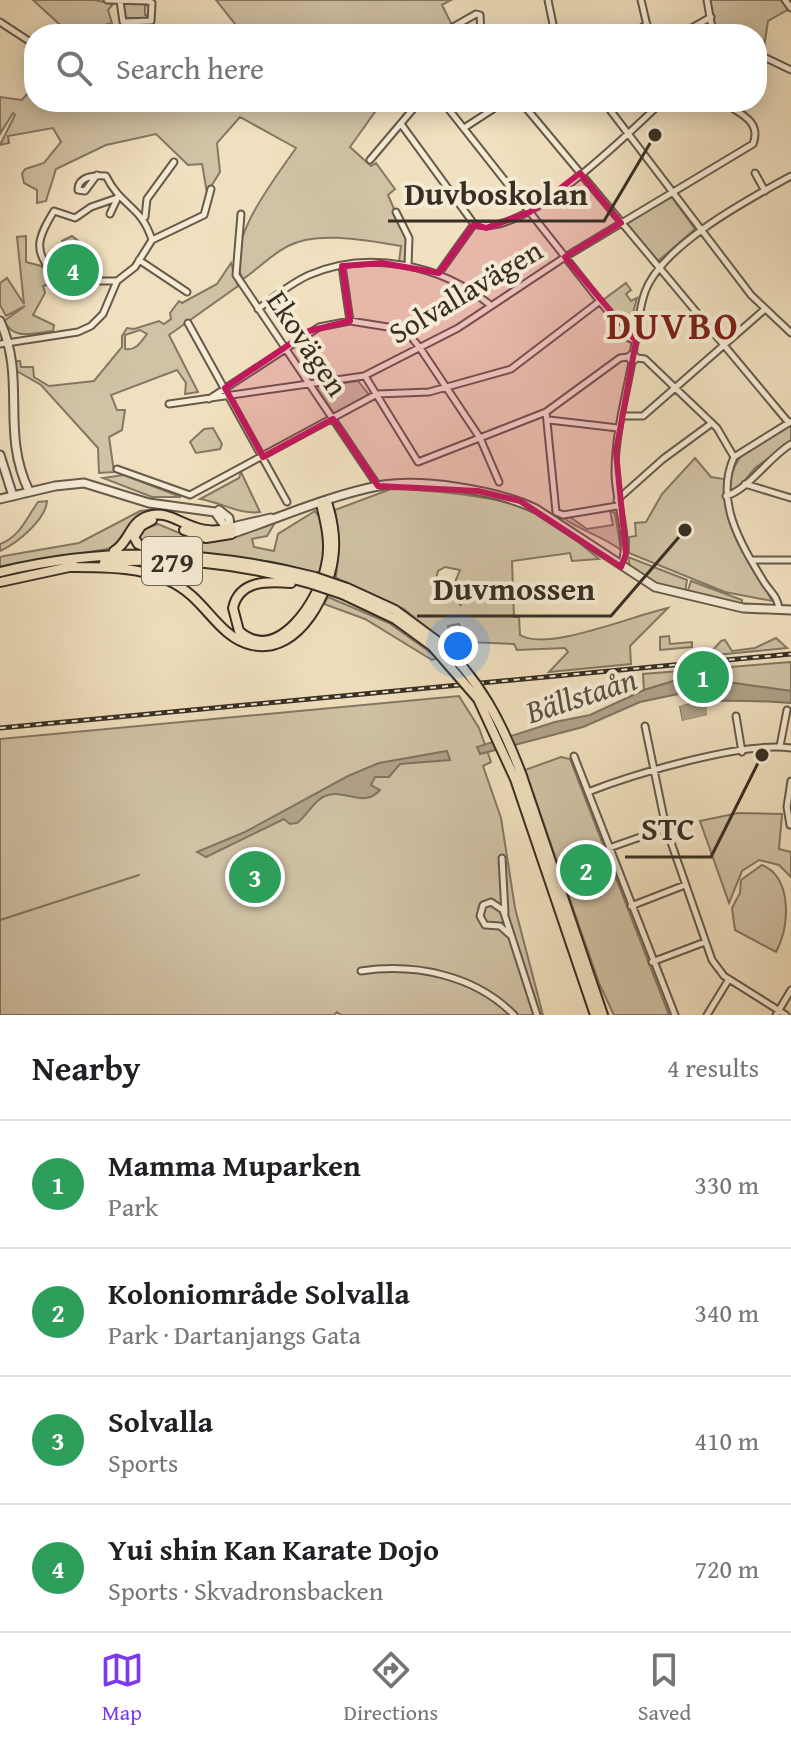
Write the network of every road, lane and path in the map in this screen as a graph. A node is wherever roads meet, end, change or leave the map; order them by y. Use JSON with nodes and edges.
{"nodes":[{"id":1,"x":107,"y":0,"type":"edge"},
{"id":2,"x":548,"y":0,"type":"edge"},
{"id":3,"x":641,"y":0,"type":"edge"},
{"id":4,"x":707,"y":0,"type":"edge"},
{"id":5,"x":785,"y":0,"type":"edge"},
{"id":6,"x":120,"y":1,"type":"edge"},
{"id":7,"x":791,"y":8,"type":"edge"},
{"id":8,"x":711,"y":17,"type":"junction"},
{"id":9,"x":0,"y":22,"type":"edge"},
{"id":10,"x":462,"y":24,"type":"edge"},
{"id":11,"x":480,"y":24,"type":"edge"},
{"id":12,"x":553,"y":24,"type":"edge"},
{"id":13,"x":647,"y":24,"type":"edge"},
{"id":14,"x":699,"y":24,"type":"edge"},
{"id":15,"x":712,"y":24,"type":"edge"},
{"id":16,"x":24,"y":38,"type":"edge"},
{"id":17,"x":767,"y":58,"type":"edge"},
{"id":18,"x":791,"y":70,"type":"edge"},
{"id":19,"x":411,"y":112,"type":"edge"},
{"id":20,"x":451,"y":112,"type":"edge"},
{"id":21,"x":489,"y":112,"type":"edge"},
{"id":22,"x":529,"y":112,"type":"edge"},
{"id":23,"x":612,"y":112,"type":"edge"},
{"id":24,"x":651,"y":112,"type":"edge"},
{"id":25,"x":738,"y":112,"type":"edge"},
{"id":26,"x":401,"y":124,"type":"junction"},
{"id":27,"x":464,"y":128,"type":"junction"},
{"id":28,"x":628,"y":134,"type":"junction"},
{"id":29,"x":370,"y":160,"type":"dead end"},
{"id":30,"x":174,"y":162,"type":"dead end"},
{"id":31,"x":580,"y":173,"type":"junction"},
{"id":32,"x":755,"y":173,"type":"dead end"},
{"id":33,"x":97,"y":175,"type":"dead end"},
{"id":34,"x":791,"y":176,"type":"edge"},
{"id":35,"x":211,"y":189,"type":"dead end"},
{"id":36,"x":765,"y":191,"type":"junction"},
{"id":37,"x":673,"y":192,"type":"junction"},
{"id":38,"x":117,"y":198,"type":"junction"},
{"id":39,"x":396,"y":212,"type":"dead end"},
{"id":40,"x":530,"y":212,"type":"junction"},
{"id":41,"x":110,"y":214,"type":"dead end"},
{"id":42,"x":241,"y":214,"type":"dead end"},
{"id":43,"x":145,"y":217,"type":"junction"},
{"id":44,"x":621,"y":223,"type":"junction"},
{"id":45,"x":474,"y":224,"type":"junction"},
{"id":46,"x":701,"y":232,"type":"junction"},
{"id":47,"x":152,"y":240,"type":"junction"},
{"id":48,"x":565,"y":257,"type":"junction"},
{"id":49,"x":139,"y":260,"type":"junction"},
{"id":50,"x":342,"y":266,"type":"junction"},
{"id":51,"x":408,"y":266,"type":"junction"},
{"id":52,"x":658,"y":269,"type":"junction"},
{"id":53,"x":439,"y":273,"type":"junction"},
{"id":54,"x":117,"y":281,"type":"junction"},
{"id":55,"x":187,"y":292,"type":"dead end"},
{"id":56,"x":600,"y":301,"type":"junction"},
{"id":57,"x":489,"y":304,"type":"junction"},
{"id":58,"x":258,"y":309,"type":"junction"},
{"id":59,"x":764,"y":310,"type":"junction"},
{"id":60,"x":0,"y":321,"type":"edge"},
{"id":61,"x":350,"y":321,"type":"junction"},
{"id":62,"x":188,"y":323,"type":"dead end"},
{"id":63,"x":791,"y":333,"type":"edge"},
{"id":64,"x":636,"y":341,"type":"junction"},
{"id":65,"x":4,"y":343,"type":"edge"},
{"id":66,"x":284,"y":347,"type":"junction"},
{"id":67,"x":722,"y":347,"type":"junction"},
{"id":68,"x":420,"y":348,"type":"junction"},
{"id":69,"x":633,"y":357,"type":"junction"},
{"id":70,"x":364,"y":376,"type":"junction"},
{"id":71,"x":309,"y":384,"type":"junction"},
{"id":72,"x":225,"y":388,"type":"junction"},
{"id":73,"x":446,"y":388,"type":"junction"},
{"id":74,"x":675,"y":389,"type":"junction"},
{"id":75,"x":377,"y":394,"type":"junction"},
{"id":76,"x":231,"y":397,"type":"junction"},
{"id":77,"x":208,"y":400,"type":"junction"},
{"id":78,"x":169,"y":404,"type":"dead end"},
{"id":79,"x":546,"y":412,"type":"junction"},
{"id":80,"x":621,"y":416,"type":"junction"},
{"id":81,"x":333,"y":419,"type":"junction"},
{"id":82,"x":549,"y":420,"type":"junction"},
{"id":83,"x":712,"y":423,"type":"junction"},
{"id":84,"x":790,"y":423,"type":"edge"},
{"id":85,"x":618,"y":428,"type":"junction"},
{"id":86,"x":480,"y":438,"type":"junction"},
{"id":87,"x":791,"y":444,"type":"edge"},
{"id":88,"x":0,"y":455,"type":"edge"},
{"id":89,"x":263,"y":457,"type":"junction"},
{"id":90,"x":734,"y":457,"type":"junction"},
{"id":91,"x":117,"y":469,"type":"dead end"},
{"id":92,"x":499,"y":482,"type":"dead end"},
{"id":93,"x":745,"y":484,"type":"junction"},
{"id":94,"x":378,"y":486,"type":"junction"},
{"id":95,"x":29,"y":491,"type":"junction"},
{"id":96,"x":13,"y":496,"type":"junction"},
{"id":97,"x":726,"y":496,"type":"junction"},
{"id":98,"x":791,"y":498,"type":"edge"},
{"id":99,"x":0,"y":499,"type":"edge"},
{"id":100,"x":287,"y":502,"type":"dead end"},
{"id":101,"x":324,"y":503,"type":"junction"},
{"id":102,"x":617,"y":503,"type":"junction"},
{"id":103,"x":229,"y":530,"type":"junction"},
{"id":104,"x":161,"y":552,"type":"junction"},
{"id":105,"x":108,"y":554,"type":"junction"},
{"id":106,"x":752,"y":560,"type":"junction"},
{"id":107,"x":791,"y":560,"type":"edge"},
{"id":108,"x":70,"y":567,"type":"junction"},
{"id":109,"x":621,"y":567,"type":"junction"},
{"id":110,"x":0,"y":572,"type":"edge"},
{"id":111,"x":314,"y":581,"type":"junction"},
{"id":112,"x":0,"y":582,"type":"edge"},
{"id":113,"x":791,"y":610,"type":"edge"},
{"id":114,"x":779,"y":611,"type":"junction"},
{"id":115,"x":787,"y":710,"type":"dead end"},
{"id":116,"x":736,"y":716,"type":"dead end"},
{"id":117,"x":645,"y":726,"type":"dead end"},
{"id":118,"x":780,"y":746,"type":"junction"},
{"id":119,"x":791,"y":748,"type":"edge"},
{"id":120,"x":742,"y":752,"type":"junction"},
{"id":121,"x":574,"y":756,"type":"dead end"},
{"id":122,"x":655,"y":770,"type":"junction"},
{"id":123,"x":518,"y":778,"type":"junction"},
{"id":124,"x":791,"y":781,"type":"edge"},
{"id":125,"x":588,"y":792,"type":"junction"},
{"id":126,"x":790,"y":825,"type":"edge"},
{"id":127,"x":666,"y":828,"type":"junction"},
{"id":128,"x":609,"y":848,"type":"junction"},
{"id":129,"x":502,"y":858,"type":"dead end"},
{"id":130,"x":685,"y":885,"type":"junction"},
{"id":131,"x":631,"y":906,"type":"junction"},
{"id":132,"x":506,"y":917,"type":"junction"},
{"id":133,"x":510,"y":935,"type":"junction"},
{"id":134,"x":705,"y":942,"type":"junction"},
{"id":135,"x":652,"y":962,"type":"junction"},
{"id":136,"x":361,"y":971,"type":"dead end"},
{"id":137,"x":729,"y":979,"type":"junction"},
{"id":138,"x":791,"y":990,"type":"edge"},
{"id":139,"x":777,"y":1013,"type":"edge"},
{"id":140,"x":514,"y":1015,"type":"edge"},
{"id":141,"x":537,"y":1015,"type":"edge"},
{"id":142,"x":595,"y":1015,"type":"edge"},
{"id":143,"x":606,"y":1015,"type":"edge"},
{"id":144,"x":675,"y":1015,"type":"edge"},
{"id":145,"x":707,"y":1015,"type":"edge"},
{"id":146,"x":786,"y":1015,"type":"edge"}],
"edges":[{"from":1,"to":6,"type":"street"},
{"from":2,"to":12,"type":"street"},
{"from":3,"to":13,"type":"street"},
{"from":4,"to":8,"type":"street"},
{"from":5,"to":7,"type":"street"},
{"from":6,"to":6,"type":"street"},
{"from":8,"to":14,"type":"street"},
{"from":8,"to":15,"type":"street"},
{"from":9,"to":16,"type":"street"},
{"from":10,"to":11,"type":"street"},
{"from":17,"to":18,"type":"street"},
{"from":19,"to":26,"type":"street"},
{"from":20,"to":27,"type":"street"},
{"from":21,"to":27,"type":"street"},
{"from":22,"to":31,"type":"street"},
{"from":23,"to":28,"type":"street"},
{"from":24,"to":28,"type":"street"},
{"from":25,"to":37,"type":"street","name":"Solvallavägen"},
{"from":26,"to":29,"type":"street"},
{"from":26,"to":45,"type":"street"},
{"from":27,"to":40,"type":"street"},
{"from":28,"to":31,"type":"street"},
{"from":28,"to":37,"type":"street"},
{"from":30,"to":43,"type":"street"},
{"from":31,"to":40,"type":"street"},
{"from":31,"to":44,"type":"street"},
{"from":32,"to":36,"type":"street"},
{"from":33,"to":38,"type":"street"},
{"from":34,"to":36,"type":"street"},
{"from":35,"to":47,"type":"street"},
{"from":36,"to":46,"type":"street"},
{"from":37,"to":44,"type":"street","name":"Solvallavägen"},
{"from":37,"to":46,"type":"street"},
{"from":38,"to":41,"type":"street"},
{"from":38,"to":43,"type":"street"},
{"from":38,"to":54,"type":"street"},
{"from":39,"to":51,"type":"street"},
{"from":40,"to":45,"type":"street"},
{"from":40,"to":48,"type":"street"},
{"from":42,"to":58,"type":"street","name":"Ekovägen"},
{"from":43,"to":47,"type":"street"},
{"from":44,"to":48,"type":"street","name":"Solvallavägen"},
{"from":44,"to":52,"type":"street"},
{"from":45,"to":53,"type":"street"},
{"from":46,"to":52,"type":"street"},
{"from":46,"to":59,"type":"street"},
{"from":47,"to":49,"type":"street"},
{"from":48,"to":56,"type":"street"},
{"from":48,"to":57,"type":"street","name":"Solvallavägen"},
{"from":49,"to":54,"type":"street"},
{"from":49,"to":55,"type":"street"},
{"from":50,"to":51,"type":"street"},
{"from":50,"to":58,"type":"street"},
{"from":50,"to":61,"type":"street"},
{"from":51,"to":53,"type":"street"},
{"from":52,"to":64,"type":"street"},
{"from":52,"to":67,"type":"street"},
{"from":53,"to":57,"type":"street"},
{"from":54,"to":65,"type":"street"},
{"from":56,"to":64,"type":"street"},
{"from":56,"to":73,"type":"street"},
{"from":57,"to":68,"type":"street","name":"Solvallavägen"},
{"from":58,"to":66,"type":"street","name":"Ekovägen"},
{"from":59,"to":63,"type":"street"},
{"from":59,"to":67,"type":"street"},
{"from":60,"to":65,"type":"street"},
{"from":61,"to":66,"type":"street"},
{"from":61,"to":68,"type":"street"},
{"from":62,"to":72,"type":"street"},
{"from":64,"to":69,"type":"street"},
{"from":65,"to":95,"type":"street"},
{"from":66,"to":71,"type":"street","name":"Ekovägen"},
{"from":66,"to":72,"type":"street"},
{"from":67,"to":74,"type":"street"},
{"from":67,"to":84,"type":"street"},
{"from":68,"to":70,"type":"street","name":"Solvallavägen"},
{"from":68,"to":73,"type":"street"},
{"from":69,"to":74,"type":"street"},
{"from":69,"to":79,"type":"street"},
{"from":69,"to":80,"type":"street"},
{"from":70,"to":71,"type":"street","name":"Solvallavägen"},
{"from":70,"to":75,"type":"street"},
{"from":71,"to":76,"type":"street","name":"Solvallavägen"},
{"from":71,"to":81,"type":"street","name":"Ekovägen"},
{"from":72,"to":76,"type":"street"},
{"from":72,"to":77,"type":"street"},
{"from":73,"to":75,"type":"street"},
{"from":73,"to":86,"type":"street"},
{"from":74,"to":80,"type":"street"},
{"from":74,"to":83,"type":"street"},
{"from":75,"to":81,"type":"street"},
{"from":75,"to":86,"type":"street"},
{"from":76,"to":77,"type":"street","name":"Solvallavägen"},
{"from":76,"to":89,"type":"street"},
{"from":77,"to":78,"type":"street","name":"Solvallavägen"},
{"from":79,"to":82,"type":"street"},
{"from":79,"to":86,"type":"street"},
{"from":80,"to":85,"type":"street"},
{"from":81,"to":89,"type":"street"},
{"from":81,"to":94,"type":"street","name":"Ekovägen"},
{"from":82,"to":85,"type":"street"},
{"from":82,"to":102,"type":"street"},
{"from":83,"to":90,"type":"street"},
{"from":83,"to":102,"type":"street"},
{"from":84,"to":90,"type":"street"},
{"from":85,"to":102,"type":"street"},
{"from":86,"to":92,"type":"street"},
{"from":87,"to":93,"type":"street"},
{"from":88,"to":96,"type":"street"},
{"from":89,"to":91,"type":"street"},
{"from":89,"to":100,"type":"street"},
{"from":90,"to":97,"type":"street"},
{"from":93,"to":97,"type":"street"},
{"from":93,"to":98,"type":"street"},
{"from":94,"to":101,"type":"street"},
{"from":94,"to":109,"type":"street"},
{"from":95,"to":96,"type":"street"},
{"from":95,"to":103,"type":"street"},
{"from":96,"to":99,"type":"street"},
{"from":97,"to":106,"type":"street"},
{"from":101,"to":103,"type":"street"},
{"from":101,"to":108,"type":"main road"},
{"from":101,"to":111,"type":"main road"},
{"from":102,"to":109,"type":"street"},
{"from":103,"to":104,"type":"main road"},
{"from":103,"to":105,"type":"main road"},
{"from":104,"to":105,"type":"main road","number":"279"},
{"from":104,"to":111,"type":"main road","number":"279"},
{"from":105,"to":110,"type":"main road","number":"279"},
{"from":106,"to":107,"type":"street"},
{"from":106,"to":114,"type":"street"},
{"from":108,"to":111,"type":"main road","number":"279"},
{"from":108,"to":112,"type":"main road","number":"279"},
{"from":109,"to":114,"type":"street"},
{"from":111,"to":123,"type":"main road","number":"279","bridge":true},
{"from":113,"to":114,"type":"street"},
{"from":115,"to":118,"type":"street"},
{"from":116,"to":120,"type":"street"},
{"from":117,"to":122,"type":"street"},
{"from":118,"to":119,"type":"street"},
{"from":118,"to":120,"type":"street"},
{"from":120,"to":122,"type":"street"},
{"from":121,"to":125,"type":"street"},
{"from":122,"to":125,"type":"street"},
{"from":122,"to":127,"type":"street"},
{"from":123,"to":142,"type":"main road","number":"279"},
{"from":123,"to":143,"type":"main road","number":"279"},
{"from":124,"to":126,"type":"street"},
{"from":125,"to":128,"type":"street"},
{"from":127,"to":128,"type":"street"},
{"from":127,"to":130,"type":"street"},
{"from":128,"to":131,"type":"street"},
{"from":129,"to":132,"type":"street"},
{"from":130,"to":131,"type":"street"},
{"from":130,"to":134,"type":"street"},
{"from":131,"to":135,"type":"street"},
{"from":132,"to":133,"type":"street"},
{"from":132,"to":133,"type":"street"},
{"from":133,"to":141,"type":"street"},
{"from":134,"to":135,"type":"street"},
{"from":134,"to":137,"type":"street"},
{"from":135,"to":144,"type":"street"},
{"from":136,"to":140,"type":"street"},
{"from":137,"to":139,"type":"street"},
{"from":137,"to":145,"type":"street"},
{"from":138,"to":139,"type":"street"},
{"from":139,"to":146,"type":"street"}]}
